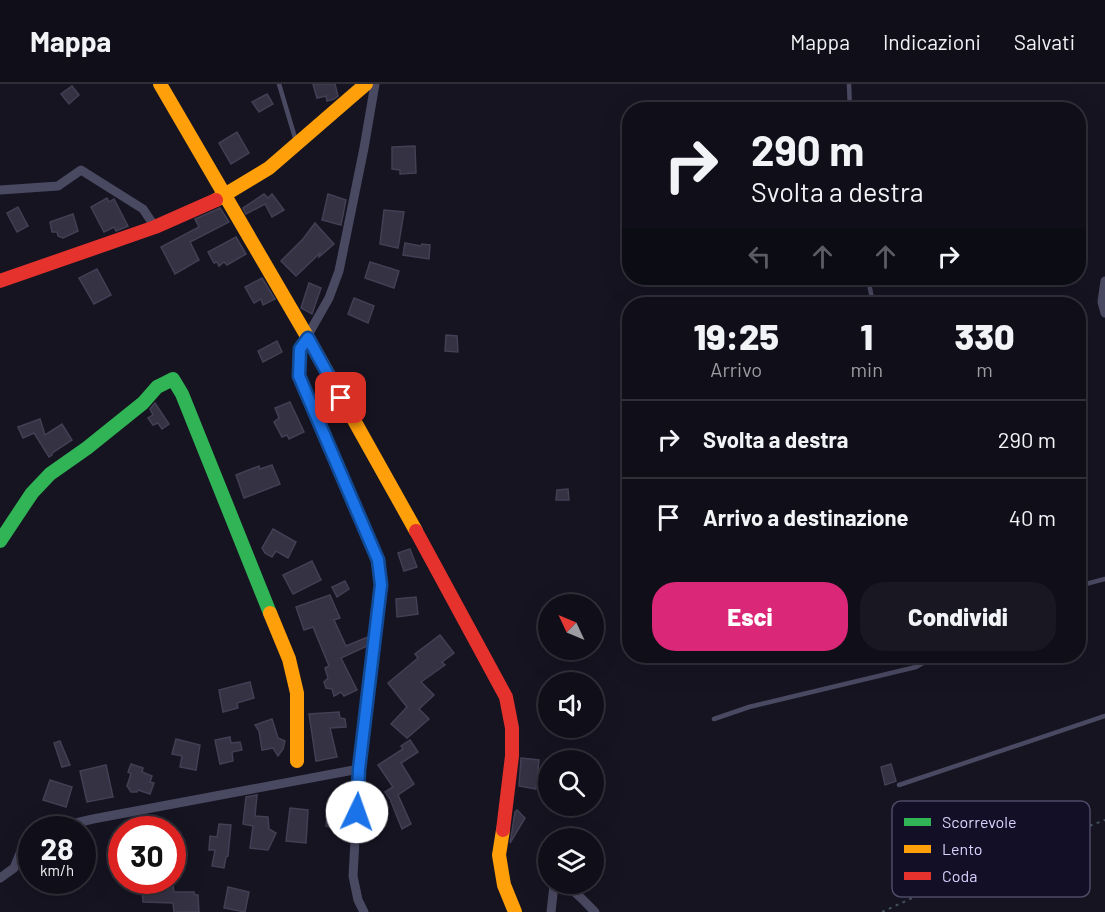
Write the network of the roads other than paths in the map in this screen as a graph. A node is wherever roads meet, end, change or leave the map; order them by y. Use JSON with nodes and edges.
{"nodes":[{"id":1,"x":160,"y":84,"type":"edge"},
{"id":2,"x":279,"y":84,"type":"edge"},
{"id":3,"x":366,"y":84,"type":"edge"},
{"id":4,"x":375,"y":84,"type":"edge"},
{"id":5,"x":849,"y":84,"type":"edge"},
{"id":6,"x":850,"y":102,"type":"edge"},
{"id":7,"x":297,"y":144,"type":"junction"},
{"id":8,"x":0,"y":190,"type":"edge"},
{"id":9,"x":224,"y":196,"type":"junction"},
{"id":10,"x":155,"y":227,"type":"junction"},
{"id":11,"x":0,"y":281,"type":"edge"},
{"id":12,"x":1105,"y":281,"type":"edge"},
{"id":13,"x":1105,"y":313,"type":"edge"},
{"id":14,"x":308,"y":338,"type":"junction"},
{"id":15,"x":0,"y":541,"type":"edge"},
{"id":16,"x":1105,"y":579,"type":"edge"},
{"id":17,"x":1086,"y":584,"type":"edge"},
{"id":18,"x":923,"y":663,"type":"edge"},
{"id":19,"x":1105,"y":716,"type":"edge"},
{"id":20,"x":714,"y":719,"type":"dead end"},
{"id":21,"x":297,"y":761,"type":"dead end"},
{"id":22,"x":359,"y":769,"type":"junction"},
{"id":23,"x":899,"y":785,"type":"dead end"},
{"id":24,"x":96,"y":818,"type":"edge"},
{"id":25,"x":18,"y":858,"type":"edge"},
{"id":26,"x":0,"y":878,"type":"edge"},
{"id":27,"x":364,"y":912,"type":"edge"},
{"id":28,"x":515,"y":912,"type":"edge"},
{"id":29,"x":551,"y":912,"type":"edge"},
{"id":30,"x":595,"y":912,"type":"edge"}],
"edges":[{"from":1,"to":9,"type":"street"},
{"from":2,"to":7,"type":"lane"},
{"from":3,"to":7,"type":"street"},
{"from":4,"to":14,"type":"street"},
{"from":5,"to":6,"type":"lane"},
{"from":7,"to":9,"type":"street"},
{"from":8,"to":10,"type":"street"},
{"from":9,"to":10,"type":"street"},
{"from":9,"to":14,"type":"street"},
{"from":10,"to":11,"type":"street"},
{"from":12,"to":13,"type":"street"},
{"from":14,"to":22,"type":"street"},
{"from":14,"to":28,"type":"street"},
{"from":15,"to":21,"type":"street"},
{"from":16,"to":17,"type":"lane"},
{"from":18,"to":20,"type":"lane"},
{"from":19,"to":23,"type":"lane"},
{"from":22,"to":24,"type":"street"},
{"from":22,"to":27,"type":"street"},
{"from":25,"to":26,"type":"street"},
{"from":29,"to":30,"type":"street"}]}
